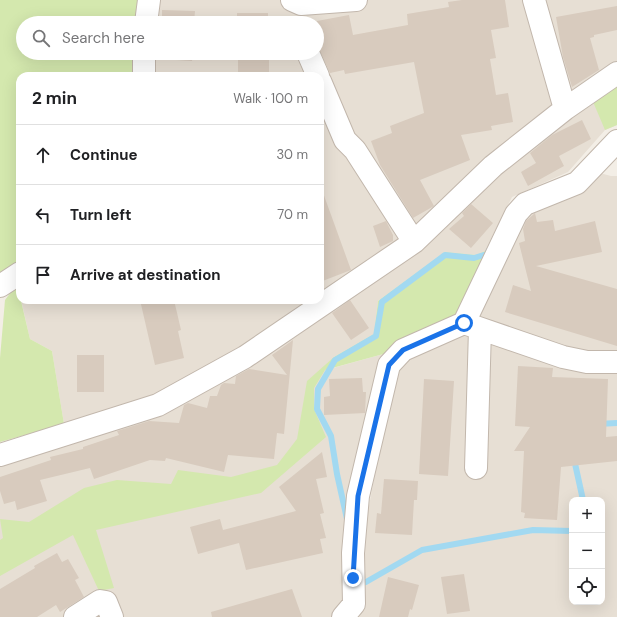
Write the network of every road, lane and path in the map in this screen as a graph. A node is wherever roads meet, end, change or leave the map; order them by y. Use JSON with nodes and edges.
{"nodes":[{"id":1,"x":149,"y":0,"type":"edge"},
{"id":2,"x":356,"y":0,"type":"edge"},
{"id":3,"x":534,"y":0,"type":"edge"},
{"id":4,"x":298,"y":9,"type":"edge"},
{"id":5,"x":147,"y":16,"type":"edge"},
{"id":6,"x":144,"y":60,"type":"edge"},
{"id":7,"x":311,"y":60,"type":"edge"},
{"id":8,"x":144,"y":72,"type":"edge"},
{"id":9,"x":316,"y":72,"type":"edge"},
{"id":10,"x":617,"y":73,"type":"edge"},
{"id":11,"x":324,"y":90,"type":"edge"},
{"id":12,"x":565,"y":109,"type":"junction"},
{"id":13,"x":617,"y":141,"type":"edge"},
{"id":14,"x":414,"y":242,"type":"junction"},
{"id":15,"x":16,"y":276,"type":"edge"},
{"id":16,"x":0,"y":286,"type":"edge"},
{"id":17,"x":324,"y":303,"type":"edge"},
{"id":18,"x":322,"y":304,"type":"edge"},
{"id":19,"x":472,"y":326,"type":"junction"},
{"id":20,"x":617,"y":362,"type":"edge"},
{"id":21,"x":0,"y":455,"type":"edge"},
{"id":22,"x":476,"y":468,"type":"dead end"},
{"id":23,"x":75,"y":617,"type":"edge"},
{"id":24,"x":112,"y":617,"type":"edge"},
{"id":25,"x":344,"y":617,"type":"edge"}],
"edges":[{"from":1,"to":5,"type":"street"},
{"from":2,"to":4,"type":"street"},
{"from":3,"to":12,"type":"street"},
{"from":6,"to":8,"type":"street"},
{"from":7,"to":9,"type":"street"},
{"from":10,"to":12,"type":"street"},
{"from":11,"to":14,"type":"street"},
{"from":12,"to":14,"type":"street"},
{"from":13,"to":19,"type":"street"},
{"from":14,"to":17,"type":"street"},
{"from":15,"to":16,"type":"street"},
{"from":18,"to":21,"type":"street"},
{"from":19,"to":20,"type":"street"},
{"from":19,"to":22,"type":"street"},
{"from":19,"to":25,"type":"street"},
{"from":23,"to":24,"type":"street"}]}
